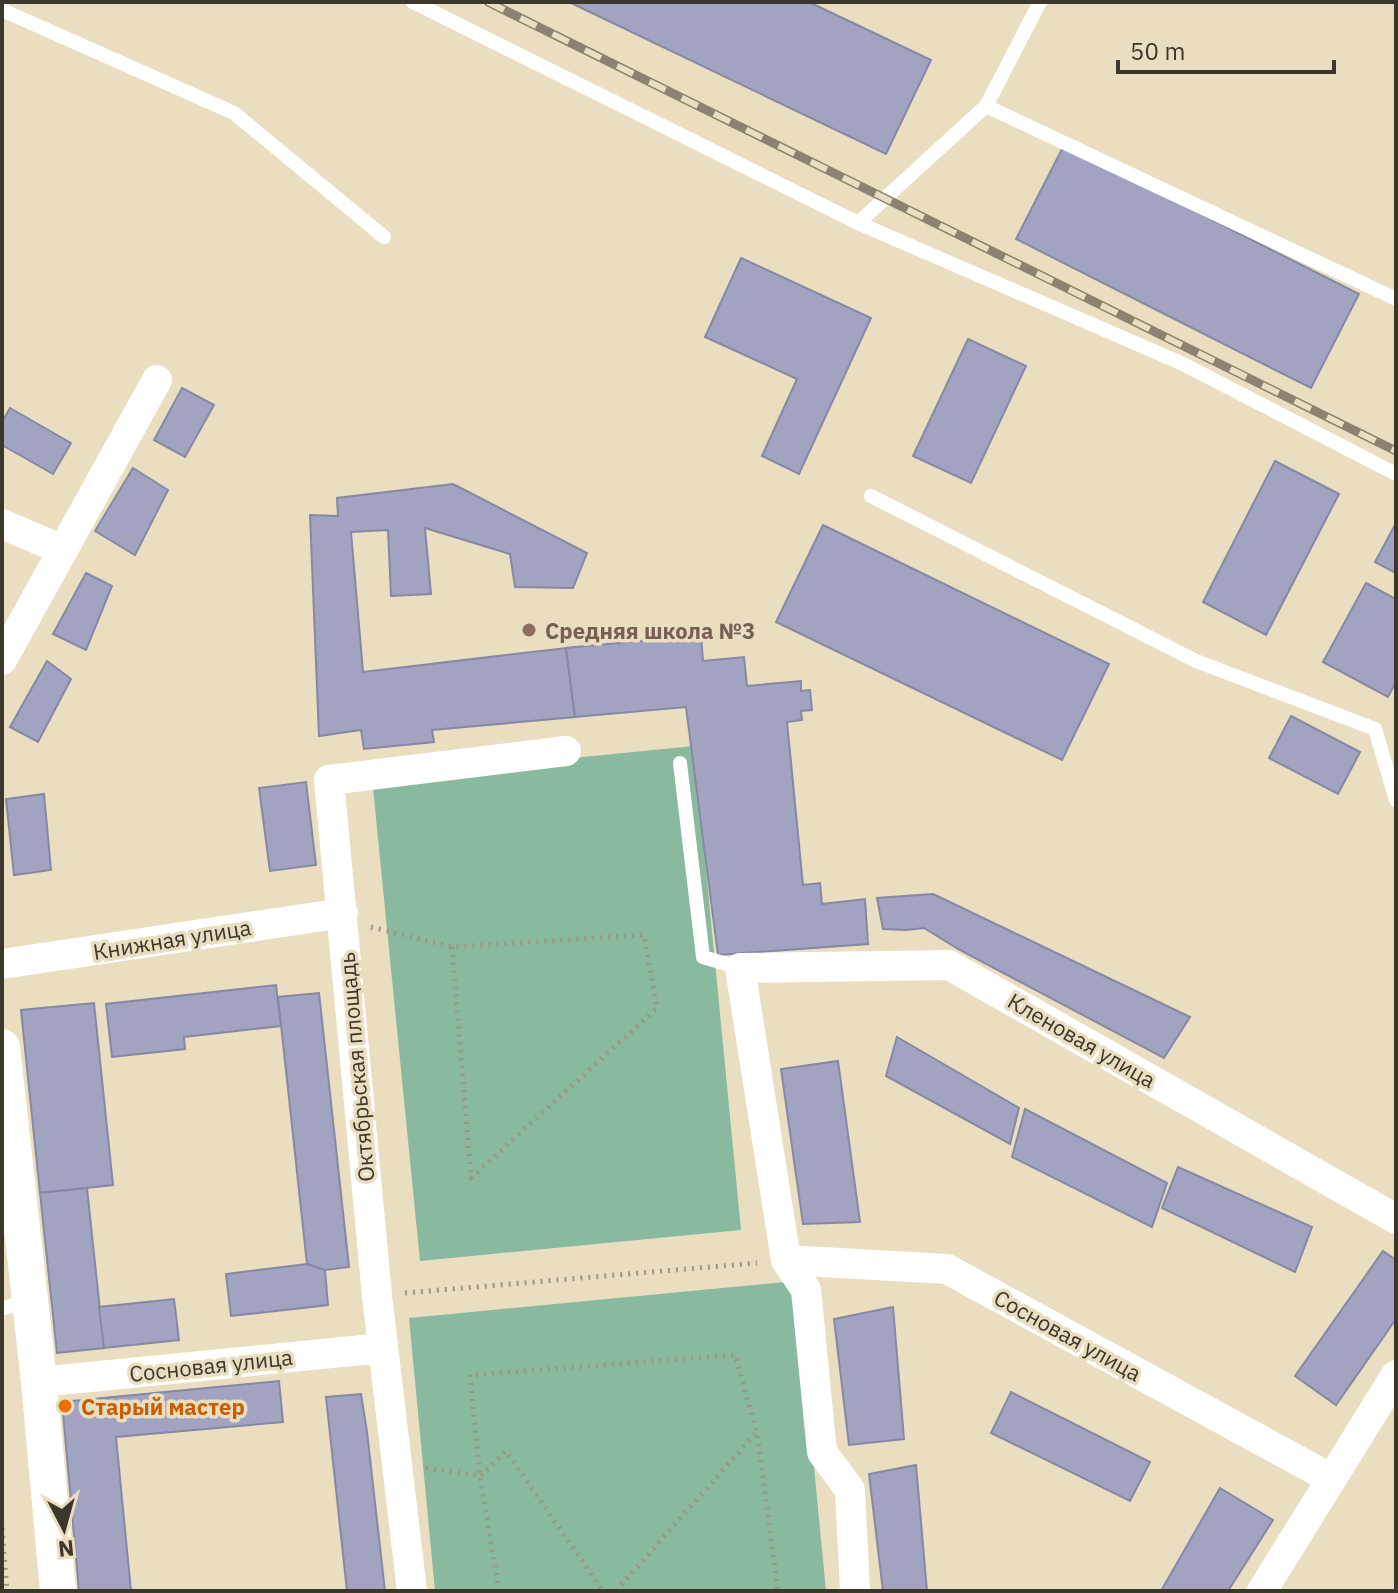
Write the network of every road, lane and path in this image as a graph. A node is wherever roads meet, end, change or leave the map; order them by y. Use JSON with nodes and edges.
{"nodes":[{"id":1,"x":1040,"y":2,"type":"edge"},
{"id":2,"x":415,"y":3,"type":"edge"},
{"id":3,"x":2,"y":10,"type":"edge"},
{"id":4,"x":986,"y":106,"type":"junction"},
{"id":5,"x":858,"y":223,"type":"junction"},
{"id":6,"x":384,"y":237,"type":"dead end"},
{"id":7,"x":1396,"y":299,"type":"edge"},
{"id":8,"x":157,"y":380,"type":"dead end"},
{"id":9,"x":1396,"y":474,"type":"edge"},
{"id":10,"x":871,"y":496,"type":"dead end"},
{"id":11,"x":2,"y":524,"type":"edge"},
{"id":12,"x":63,"y":550,"type":"junction"},
{"id":13,"x":2,"y":660,"type":"edge"},
{"id":14,"x":566,"y":751,"type":"dead end"},
{"id":15,"x":680,"y":763,"type":"dead end"},
{"id":16,"x":1396,"y":800,"type":"edge"},
{"id":17,"x":343,"y":916,"type":"junction"},
{"id":18,"x":452,"y":947,"type":"junction"},
{"id":19,"x":2,"y":964,"type":"edge"},
{"id":20,"x":740,"y":968,"type":"junction"},
{"id":21,"x":2,"y":1047,"type":"edge"},
{"id":22,"x":1396,"y":1219,"type":"edge"},
{"id":23,"x":786,"y":1260,"type":"junction"},
{"id":24,"x":377,"y":1296,"type":"junction"},
{"id":25,"x":16,"y":1304,"type":"edge"},
{"id":26,"x":383,"y":1348,"type":"junction"},
{"id":27,"x":1396,"y":1375,"type":"edge"},
{"id":28,"x":39,"y":1382,"type":"junction"},
{"id":29,"x":757,"y":1432,"type":"junction"},
{"id":30,"x":397,"y":1464,"type":"junction"},
{"id":31,"x":480,"y":1476,"type":"junction"},
{"id":32,"x":1330,"y":1478,"type":"junction"},
{"id":33,"x":2,"y":1528,"type":"edge"},
{"id":34,"x":7,"y":1591,"type":"edge"},
{"id":35,"x":58,"y":1591,"type":"edge"},
{"id":36,"x":412,"y":1591,"type":"edge"},
{"id":37,"x":499,"y":1591,"type":"edge"},
{"id":38,"x":603,"y":1591,"type":"edge"},
{"id":39,"x":616,"y":1591,"type":"edge"},
{"id":40,"x":778,"y":1591,"type":"edge"},
{"id":41,"x":855,"y":1591,"type":"edge"},
{"id":42,"x":1262,"y":1591,"type":"edge"}],
"edges":[{"from":1,"to":4,"type":"lane"},
{"from":2,"to":5,"type":"lane"},
{"from":3,"to":6,"type":"lane"},
{"from":4,"to":5,"type":"lane"},
{"from":4,"to":7,"type":"lane"},
{"from":5,"to":9,"type":"lane"},
{"from":8,"to":12,"type":"street"},
{"from":10,"to":16,"type":"lane"},
{"from":11,"to":12,"type":"street"},
{"from":12,"to":13,"type":"street"},
{"from":14,"to":17,"type":"street","name":"Октябрьская площадь"},
{"from":15,"to":20,"type":"lane"},
{"from":17,"to":18,"type":"path"},
{"from":17,"to":19,"type":"street","name":"Книжная улица"},
{"from":17,"to":24,"type":"street","name":"Октябрьская площадь"},
{"from":18,"to":18,"type":"path"},
{"from":20,"to":22,"type":"street","name":"Кленовая улица"},
{"from":20,"to":23,"type":"street"},
{"from":21,"to":25,"type":"street"},
{"from":23,"to":24,"type":"path"},
{"from":23,"to":32,"type":"street","name":"Сосновая улица"},
{"from":23,"to":41,"type":"street"},
{"from":24,"to":26,"type":"street","name":"Октябрьская площадь"},
{"from":25,"to":28,"type":"street"},
{"from":26,"to":28,"type":"street","name":"Сосновая улица"},
{"from":26,"to":30,"type":"street","name":"Октябрьская площадь"},
{"from":27,"to":32,"type":"street"},
{"from":28,"to":35,"type":"street"},
{"from":29,"to":31,"type":"path"},
{"from":29,"to":39,"type":"path"},
{"from":29,"to":40,"type":"path"},
{"from":30,"to":31,"type":"path"},
{"from":30,"to":36,"type":"street","name":"Октябрьская площадь"},
{"from":31,"to":37,"type":"path"},
{"from":31,"to":38,"type":"path"},
{"from":32,"to":42,"type":"street"},
{"from":33,"to":34,"type":"path"}]}
